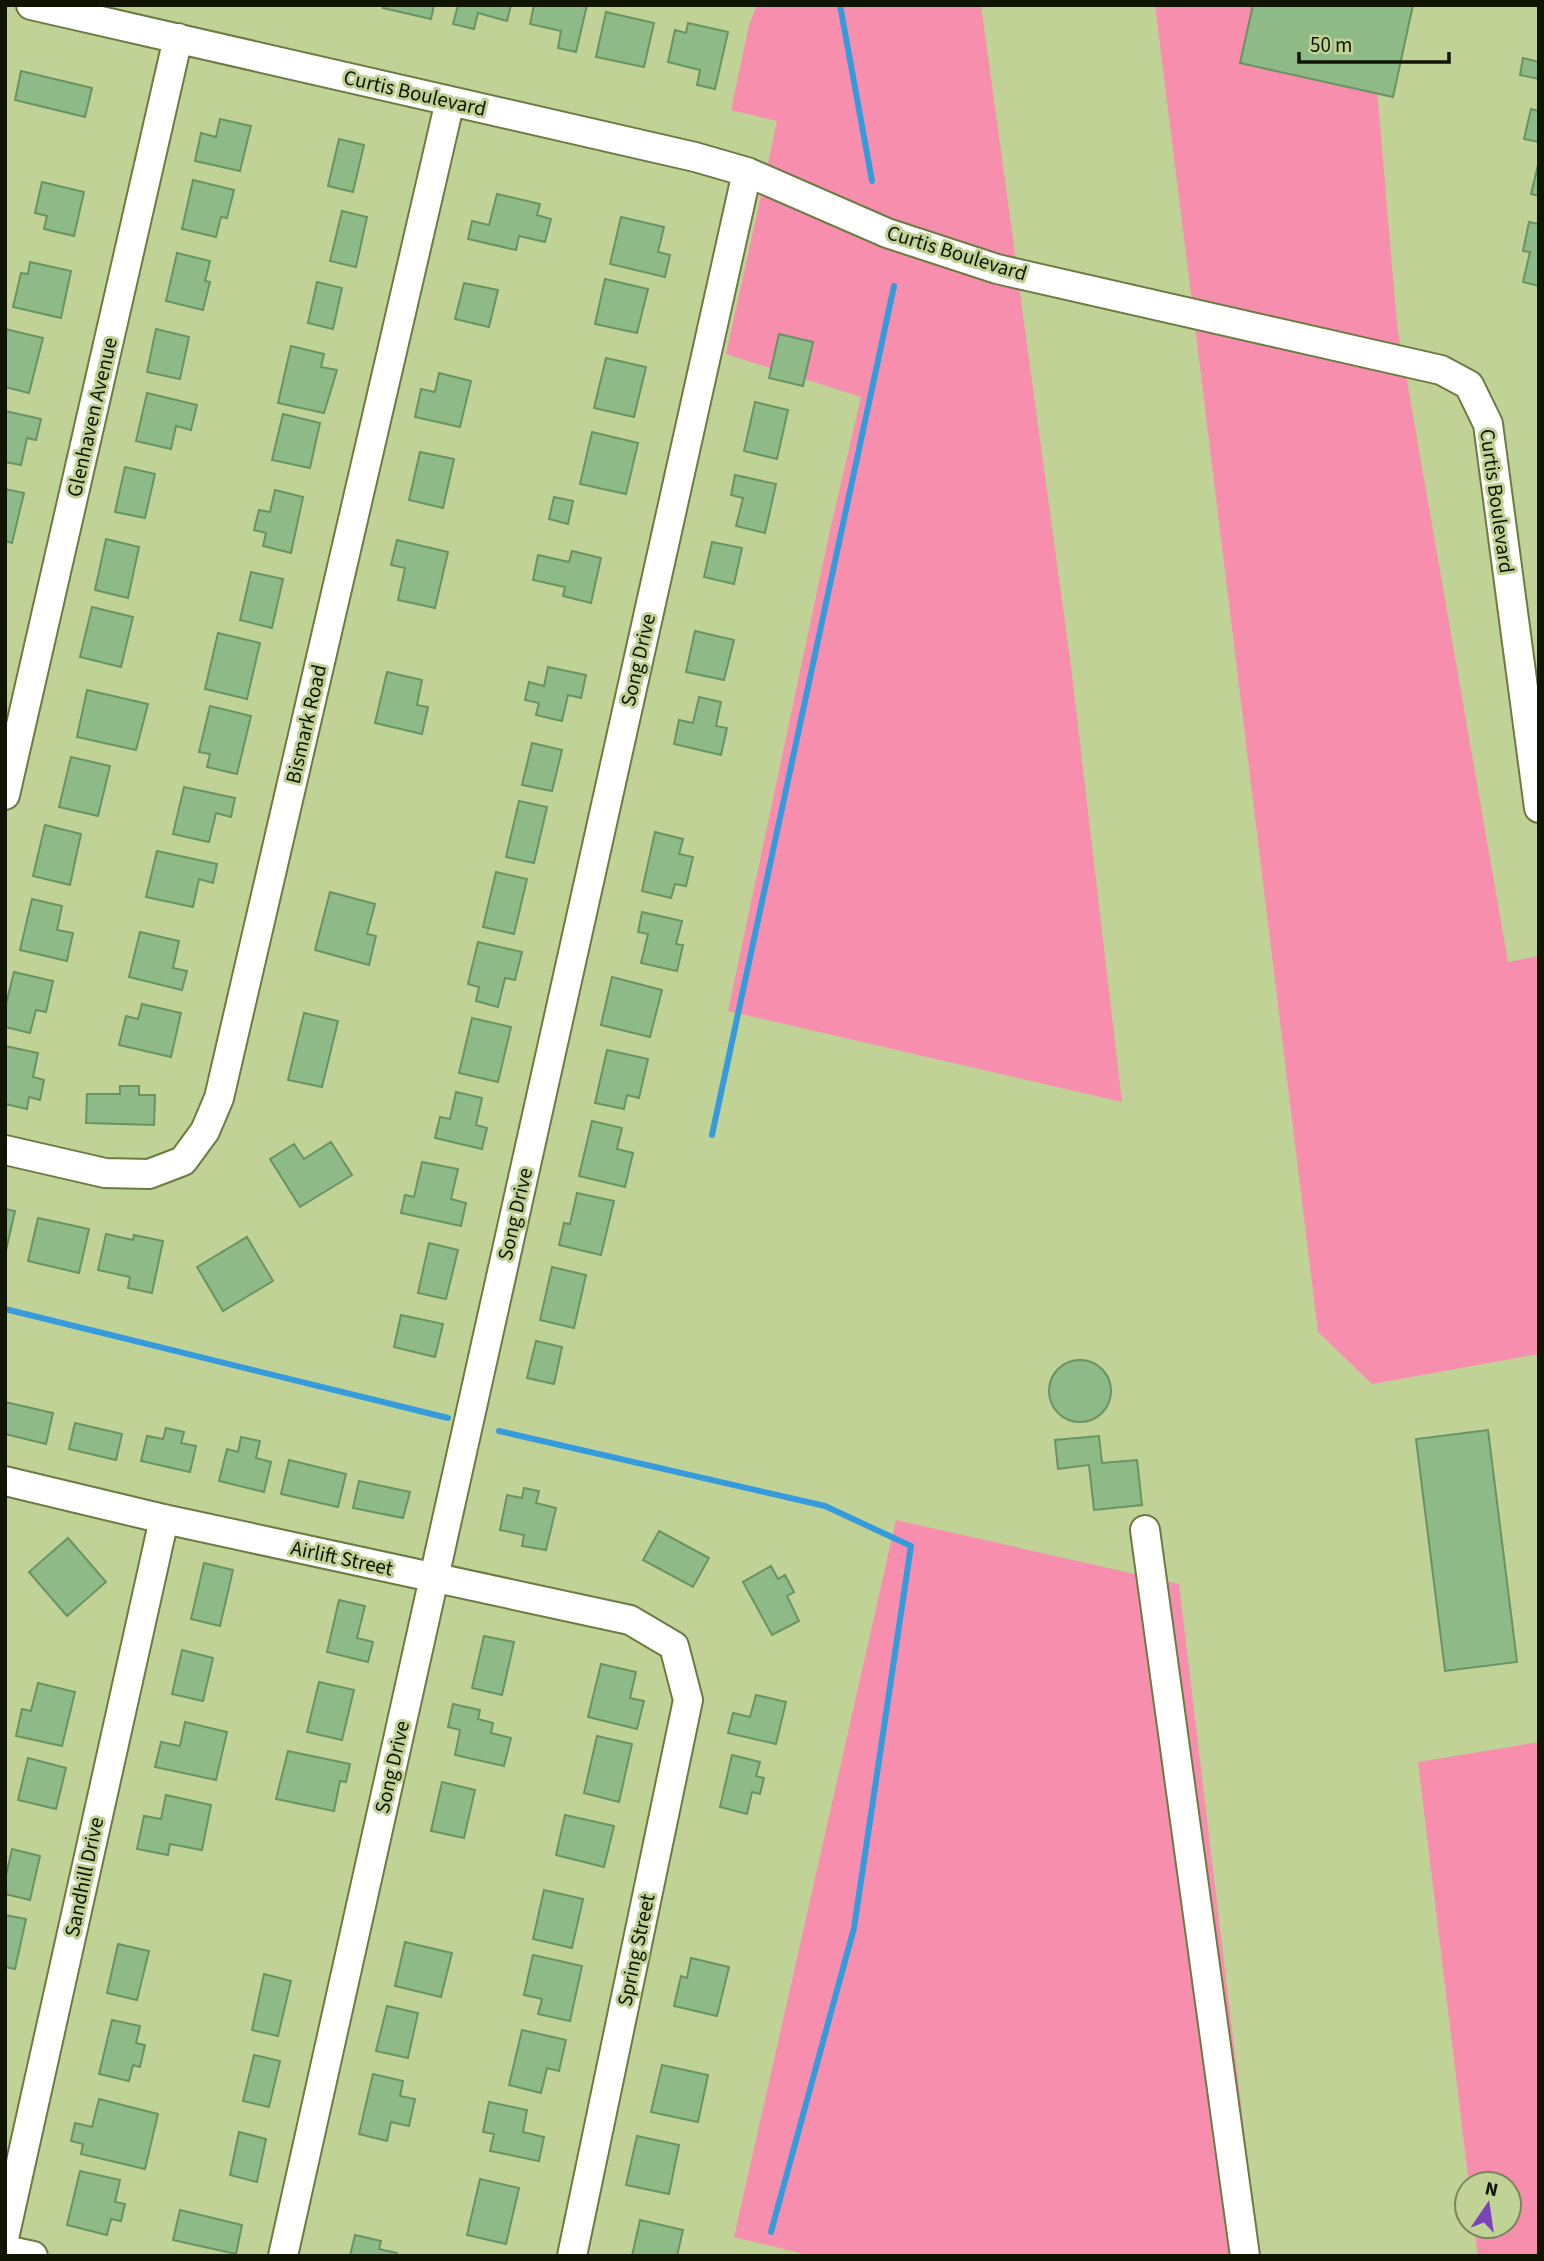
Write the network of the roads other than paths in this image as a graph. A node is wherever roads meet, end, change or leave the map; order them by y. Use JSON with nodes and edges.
{"nodes":[{"id":1,"x":31,"y":5,"type":"edge"},
{"id":2,"x":178,"y":38,"type":"junction"},
{"id":3,"x":450,"y":102,"type":"junction"},
{"id":4,"x":747,"y":172,"type":"junction"},
{"id":5,"x":5,"y":795,"type":"edge"},
{"id":6,"x":1539,"y":808,"type":"edge"},
{"id":7,"x":5,"y":1150,"type":"edge"},
{"id":8,"x":5,"y":1481,"type":"edge"},
{"id":9,"x":164,"y":1519,"type":"junction"},
{"id":10,"x":1145,"y":1530,"type":"dead end"},
{"id":11,"x":434,"y":1578,"type":"junction"},
{"id":12,"x":674,"y":1646,"type":"joint"},
{"id":13,"x":5,"y":2234,"type":"edge"},
{"id":14,"x":5,"y":2250,"type":"edge"},
{"id":15,"x":33,"y":2256,"type":"edge"},
{"id":16,"x":283,"y":2256,"type":"edge"},
{"id":17,"x":572,"y":2256,"type":"edge"},
{"id":18,"x":1245,"y":2256,"type":"edge"}],
"edges":[{"from":1,"to":2,"type":"street","name":"Curtis Boulevard"},
{"from":2,"to":3,"type":"street","name":"Curtis Boulevard"},
{"from":2,"to":5,"type":"street","name":"Glenhaven Avenue"},
{"from":3,"to":4,"type":"street","name":"Curtis Boulevard"},
{"from":3,"to":7,"type":"street","name":"Bismark Road"},
{"from":4,"to":6,"type":"street","name":"Curtis Boulevard"},
{"from":4,"to":11,"type":"street","name":"Song Drive"},
{"from":8,"to":9,"type":"street","name":"Airlift Street"},
{"from":9,"to":11,"type":"street","name":"Airlift Street"},
{"from":9,"to":13,"type":"street","name":"Sandhill Drive"},
{"from":10,"to":18,"type":"street"},
{"from":11,"to":12,"type":"street","name":"Airlift Street"},
{"from":11,"to":16,"type":"street","name":"Song Drive"},
{"from":12,"to":17,"type":"street","name":"Spring Street"},
{"from":14,"to":15,"type":"street"}]}
